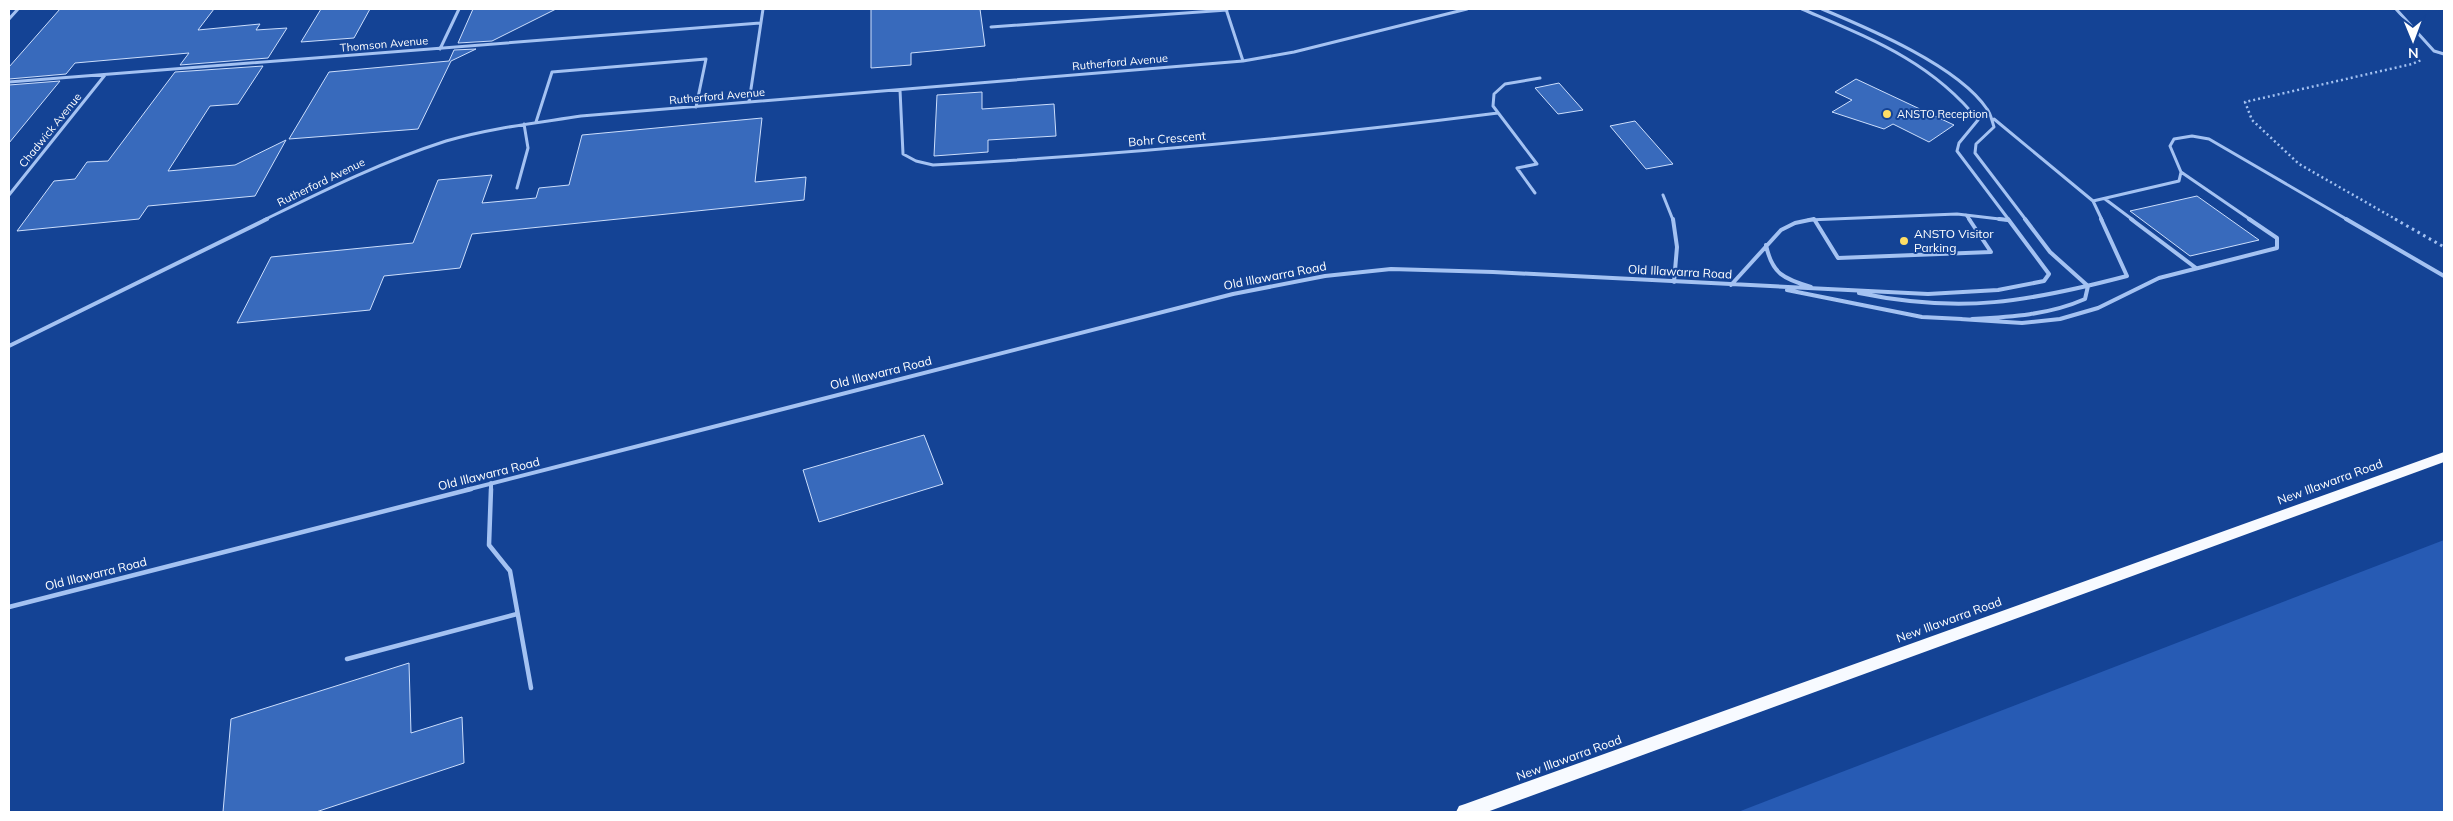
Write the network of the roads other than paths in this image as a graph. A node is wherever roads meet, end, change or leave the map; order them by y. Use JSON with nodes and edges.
{"nodes":[{"id":1,"x":18,"y":9,"type":"edge"},
{"id":2,"x":459,"y":9,"type":"edge"},
{"id":3,"x":764,"y":9,"type":"edge"},
{"id":4,"x":1467,"y":9,"type":"edge"},
{"id":5,"x":1802,"y":9,"type":"edge"},
{"id":6,"x":1822,"y":9,"type":"edge"},
{"id":7,"x":2396,"y":9,"type":"edge"},
{"id":8,"x":1227,"y":10,"type":"edge"},
{"id":9,"x":9,"y":19,"type":"edge"},
{"id":10,"x":760,"y":23,"type":"junction"},
{"id":11,"x":991,"y":27,"type":"dead end"},
{"id":12,"x":440,"y":49,"type":"junction"},
{"id":13,"x":2444,"y":54,"type":"edge"},
{"id":14,"x":1244,"y":61,"type":"junction"},
{"id":15,"x":105,"y":75,"type":"junction"},
{"id":16,"x":1540,"y":78,"type":"dead end"},
{"id":17,"x":9,"y":82,"type":"edge"},
{"id":18,"x":900,"y":90,"type":"junction"},
{"id":19,"x":749,"y":102,"type":"junction"},
{"id":20,"x":696,"y":107,"type":"junction"},
{"id":21,"x":1498,"y":114,"type":"junction"},
{"id":22,"x":1994,"y":118,"type":"junction"},
{"id":23,"x":536,"y":122,"type":"junction"},
{"id":24,"x":524,"y":124,"type":"junction"},
{"id":25,"x":2181,"y":172,"type":"junction"},
{"id":26,"x":517,"y":188,"type":"dead end"},
{"id":27,"x":1536,"y":193,"type":"dead end"},
{"id":28,"x":9,"y":195,"type":"edge"},
{"id":29,"x":1663,"y":195,"type":"dead end"},
{"id":30,"x":2105,"y":198,"type":"junction"},
{"id":31,"x":2093,"y":201,"type":"junction"},
{"id":32,"x":1966,"y":215,"type":"junction"},
{"id":33,"x":1814,"y":219,"type":"junction"},
{"id":34,"x":2008,"y":220,"type":"junction"},
{"id":35,"x":1766,"y":245,"type":"junction"},
{"id":36,"x":2196,"y":268,"type":"junction"},
{"id":37,"x":2444,"y":276,"type":"edge"},
{"id":38,"x":1674,"y":282,"type":"junction"},
{"id":39,"x":1731,"y":285,"type":"junction"},
{"id":40,"x":2088,"y":286,"type":"junction"},
{"id":41,"x":1772,"y":287,"type":"junction"},
{"id":42,"x":1819,"y":289,"type":"junction"},
{"id":43,"x":1848,"y":290,"type":"junction"},
{"id":44,"x":1960,"y":319,"type":"junction"},
{"id":45,"x":9,"y":346,"type":"edge"},
{"id":46,"x":2444,"y":458,"type":"edge"},
{"id":47,"x":491,"y":483,"type":"junction"},
{"id":48,"x":9,"y":607,"type":"edge"},
{"id":49,"x":517,"y":614,"type":"junction"},
{"id":50,"x":347,"y":659,"type":"dead end"},
{"id":51,"x":531,"y":688,"type":"dead end"},
{"id":52,"x":1465,"y":812,"type":"edge"}],
"edges":[{"from":1,"to":9,"type":"lane"},
{"from":2,"to":12,"type":"lane"},
{"from":3,"to":10,"type":"lane"},
{"from":4,"to":14,"type":"lane","name":"Rutherford Avenue"},
{"from":5,"to":34,"type":"lane"},
{"from":6,"to":22,"type":"lane"},
{"from":7,"to":13,"type":"lane"},
{"from":8,"to":11,"type":"lane"},
{"from":8,"to":14,"type":"lane"},
{"from":10,"to":12,"type":"lane","name":"Thomson Avenue"},
{"from":10,"to":19,"type":"lane"},
{"from":12,"to":15,"type":"lane","name":"Thomson Avenue"},
{"from":14,"to":18,"type":"lane","name":"Rutherford Avenue"},
{"from":15,"to":17,"type":"lane","name":"Thomson Avenue"},
{"from":15,"to":28,"type":"lane","name":"Chadwick Avenue"},
{"from":16,"to":21,"type":"lane"},
{"from":18,"to":19,"type":"lane","name":"Rutherford Avenue"},
{"from":18,"to":21,"type":"lane","name":"Bohr Crescent"},
{"from":19,"to":20,"type":"lane","name":"Rutherford Avenue"},
{"from":20,"to":23,"type":"lane","name":"Rutherford Avenue"},
{"from":20,"to":23,"type":"lane"},
{"from":21,"to":27,"type":"lane"},
{"from":22,"to":31,"type":"lane"},
{"from":22,"to":40,"type":"lane"},
{"from":23,"to":24,"type":"lane","name":"Rutherford Avenue"},
{"from":24,"to":26,"type":"lane"},
{"from":24,"to":45,"type":"lane","name":"Rutherford Avenue"},
{"from":25,"to":30,"type":"lane"},
{"from":25,"to":36,"type":"lane"},
{"from":25,"to":37,"type":"lane"},
{"from":29,"to":38,"type":"lane"},
{"from":30,"to":31,"type":"lane"},
{"from":30,"to":36,"type":"lane"},
{"from":31,"to":40,"type":"lane"},
{"from":32,"to":33,"type":"lane"},
{"from":32,"to":33,"type":"lane"},
{"from":32,"to":34,"type":"lane"},
{"from":33,"to":35,"type":"lane"},
{"from":34,"to":43,"type":"lane"},
{"from":35,"to":39,"type":"lane"},
{"from":35,"to":42,"type":"lane"},
{"from":36,"to":44,"type":"lane"},
{"from":38,"to":39,"type":"lane","name":"Old Illawarra Road"},
{"from":38,"to":47,"type":"lane","name":"Old Illawarra Road"},
{"from":39,"to":41,"type":"lane","name":"Old Illawarra Road"},
{"from":40,"to":43,"type":"lane"},
{"from":40,"to":44,"type":"lane"},
{"from":41,"to":42,"type":"lane"},
{"from":41,"to":44,"type":"lane","name":"Old Illawarra Road"},
{"from":42,"to":43,"type":"lane"},
{"from":46,"to":52,"type":"highway","name":"New Illawarra Road"},
{"from":47,"to":48,"type":"lane","name":"Old Illawarra Road"},
{"from":47,"to":49,"type":"lane"},
{"from":49,"to":50,"type":"lane"},
{"from":49,"to":51,"type":"lane"}]}
